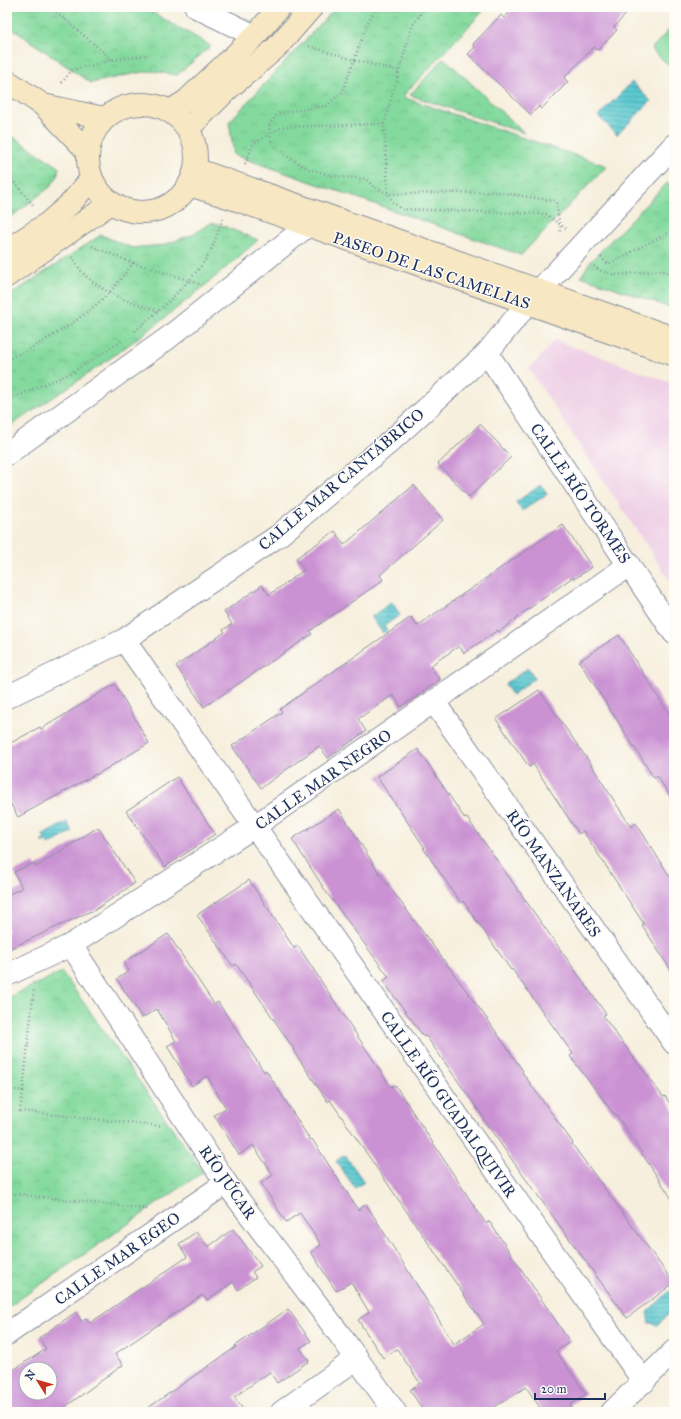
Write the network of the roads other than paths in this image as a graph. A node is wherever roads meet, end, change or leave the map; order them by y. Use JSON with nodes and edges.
{"nodes":[{"id":1,"x":280,"y":7,"type":"edge"},
{"id":2,"x":312,"y":7,"type":"edge"},
{"id":3,"x":206,"y":9,"type":"edge"},
{"id":4,"x":255,"y":36,"type":"junction"},
{"id":5,"x":7,"y":81,"type":"edge"},
{"id":6,"x":43,"y":105,"type":"junction"},
{"id":7,"x":170,"y":110,"type":"junction"},
{"id":8,"x":104,"y":118,"type":"junction"},
{"id":9,"x":188,"y":129,"type":"junction"},
{"id":10,"x":674,"y":145,"type":"edge"},
{"id":11,"x":87,"y":151,"type":"junction"},
{"id":12,"x":192,"y":177,"type":"junction"},
{"id":13,"x":91,"y":179,"type":"junction"},
{"id":14,"x":234,"y":191,"type":"junction"},
{"id":15,"x":111,"y":204,"type":"junction"},
{"id":16,"x":307,"y":226,"type":"junction"},
{"id":17,"x":7,"y":250,"type":"edge"},
{"id":18,"x":7,"y":276,"type":"edge"},
{"id":19,"x":534,"y":297,"type":"junction"},
{"id":20,"x":674,"y":338,"type":"edge"},
{"id":21,"x":487,"y":353,"type":"junction"},
{"id":22,"x":674,"y":355,"type":"edge"},
{"id":23,"x":7,"y":454,"type":"edge"},
{"id":24,"x":629,"y":565,"type":"junction"},
{"id":25,"x":674,"y":633,"type":"edge"},
{"id":26,"x":124,"y":640,"type":"junction"},
{"id":27,"x":7,"y":697,"type":"edge"},
{"id":28,"x":434,"y":702,"type":"junction"},
{"id":29,"x":255,"y":826,"type":"junction"},
{"id":30,"x":71,"y":945,"type":"junction"},
{"id":31,"x":7,"y":975,"type":"edge"},
{"id":32,"x":674,"y":1043,"type":"edge"},
{"id":33,"x":226,"y":1183,"type":"junction"},
{"id":34,"x":7,"y":1334,"type":"edge"},
{"id":35,"x":674,"y":1351,"type":"edge"},
{"id":36,"x":357,"y":1358,"type":"junction"},
{"id":37,"x":644,"y":1382,"type":"junction"},
{"id":38,"x":282,"y":1412,"type":"edge"},
{"id":39,"x":396,"y":1412,"type":"edge"},
{"id":40,"x":612,"y":1412,"type":"edge"}],
"edges":[{"from":1,"to":4,"type":"street"},
{"from":2,"to":9,"type":"street"},
{"from":3,"to":4,"type":"street"},
{"from":4,"to":7,"type":"street"},
{"from":5,"to":6,"type":"street"},
{"from":6,"to":8,"type":"street"},
{"from":6,"to":11,"type":"street"},
{"from":7,"to":8,"type":"street"},
{"from":7,"to":9,"type":"street"},
{"from":8,"to":11,"type":"street"},
{"from":9,"to":12,"type":"street"},
{"from":10,"to":19,"type":"street","name":"CALLE MAR CANTÁBRICO"},
{"from":11,"to":13,"type":"street"},
{"from":12,"to":14,"type":"street","name":"PASEO DE LAS CAMELIAS"},
{"from":12,"to":15,"type":"street"},
{"from":13,"to":15,"type":"street"},
{"from":13,"to":17,"type":"street"},
{"from":14,"to":16,"type":"street","name":"PASEO DE LAS CAMELIAS"},
{"from":14,"to":19,"type":"street","name":"PASEO DE LAS CAMELIAS"},
{"from":15,"to":18,"type":"street"},
{"from":16,"to":19,"type":"street","name":"PASEO DE LAS CAMELIAS"},
{"from":16,"to":23,"type":"street"},
{"from":19,"to":20,"type":"street","name":"PASEO DE LAS CAMELIAS"},
{"from":19,"to":21,"type":"street","name":"CALLE MAR CANTÁBRICO"},
{"from":19,"to":22,"type":"street","name":"PASEO DE LAS CAMELIAS"},
{"from":21,"to":24,"type":"street","name":"CALLE RÍO TORMES"},
{"from":21,"to":26,"type":"street","name":"CALLE MAR CANTÁBRICO"},
{"from":24,"to":25,"type":"street","name":"CALLE RÍO TORMES"},
{"from":24,"to":28,"type":"street","name":"CALLE MAR NEGRO"},
{"from":26,"to":27,"type":"street","name":"CALLE MAR CANTÁBRICO"},
{"from":26,"to":29,"type":"street","name":"CALLE RÍO GUADALQUIVIR"},
{"from":28,"to":29,"type":"street","name":"CALLE MAR NEGRO"},
{"from":28,"to":32,"type":"street","name":"RÍO MANZANARES"},
{"from":29,"to":30,"type":"street","name":"CALLE MAR NEGRO"},
{"from":29,"to":37,"type":"street","name":"CALLE RÍO GUADALQUIVIR"},
{"from":30,"to":31,"type":"street","name":"CALLE MAR NEGRO"},
{"from":30,"to":33,"type":"street","name":"RÍO JÚCAR"},
{"from":33,"to":34,"type":"street","name":"CALLE MAR EGEO"},
{"from":33,"to":36,"type":"street","name":"RÍO JÚCAR"},
{"from":35,"to":37,"type":"street"},
{"from":36,"to":38,"type":"street"},
{"from":36,"to":39,"type":"street","name":"RÍO JÚCAR"},
{"from":37,"to":40,"type":"street"}]}
